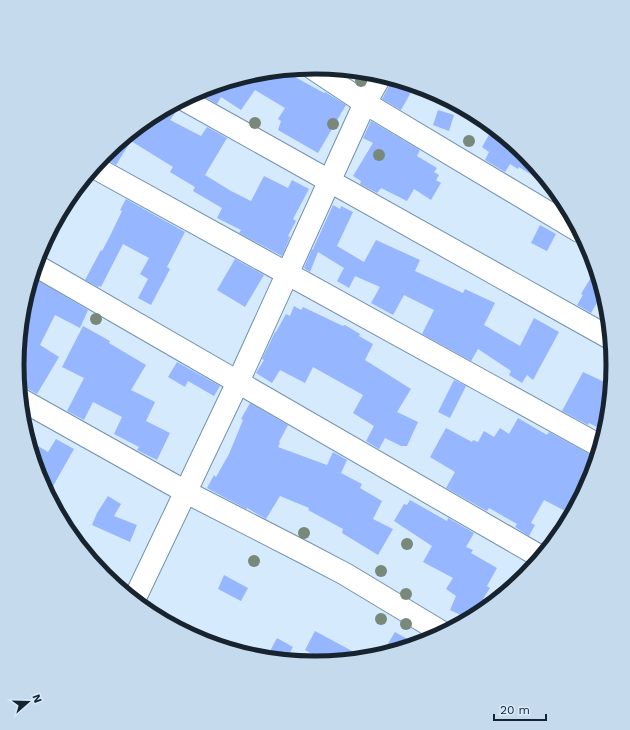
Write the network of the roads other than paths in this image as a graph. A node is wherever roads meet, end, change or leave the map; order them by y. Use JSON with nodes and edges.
{"nodes":[{"id":1,"x":322,"y":74,"type":"edge"},
{"id":2,"x":377,"y":81,"type":"edge"},
{"id":3,"x":189,"y":103,"type":"edge"},
{"id":4,"x":365,"y":103,"type":"junction"},
{"id":5,"x":99,"y":170,"type":"edge"},
{"id":6,"x":329,"y":182,"type":"junction"},
{"id":7,"x":569,"y":224,"type":"edge"},
{"id":8,"x":40,"y":268,"type":"edge"},
{"id":9,"x":289,"y":273,"type":"junction"},
{"id":10,"x":604,"y":335,"type":"edge"},
{"id":11,"x":238,"y":382,"type":"junction"},
{"id":12,"x":26,"y":402,"type":"edge"},
{"id":13,"x":595,"y":443,"type":"edge"},
{"id":14,"x":186,"y":492,"type":"junction"},
{"id":15,"x":536,"y":554,"type":"edge"},
{"id":16,"x":137,"y":595,"type":"edge"},
{"id":17,"x":437,"y":629,"type":"edge"}],
"edges":[{"from":1,"to":4,"type":"street"},
{"from":2,"to":4,"type":"street"},
{"from":3,"to":6,"type":"street"},
{"from":4,"to":6,"type":"street"},
{"from":4,"to":7,"type":"street"},
{"from":5,"to":9,"type":"street"},
{"from":6,"to":9,"type":"street"},
{"from":6,"to":10,"type":"street"},
{"from":8,"to":11,"type":"street"},
{"from":9,"to":11,"type":"street"},
{"from":9,"to":13,"type":"street"},
{"from":11,"to":14,"type":"street"},
{"from":11,"to":15,"type":"street"},
{"from":12,"to":14,"type":"street"},
{"from":14,"to":16,"type":"street"},
{"from":14,"to":17,"type":"street"}]}
